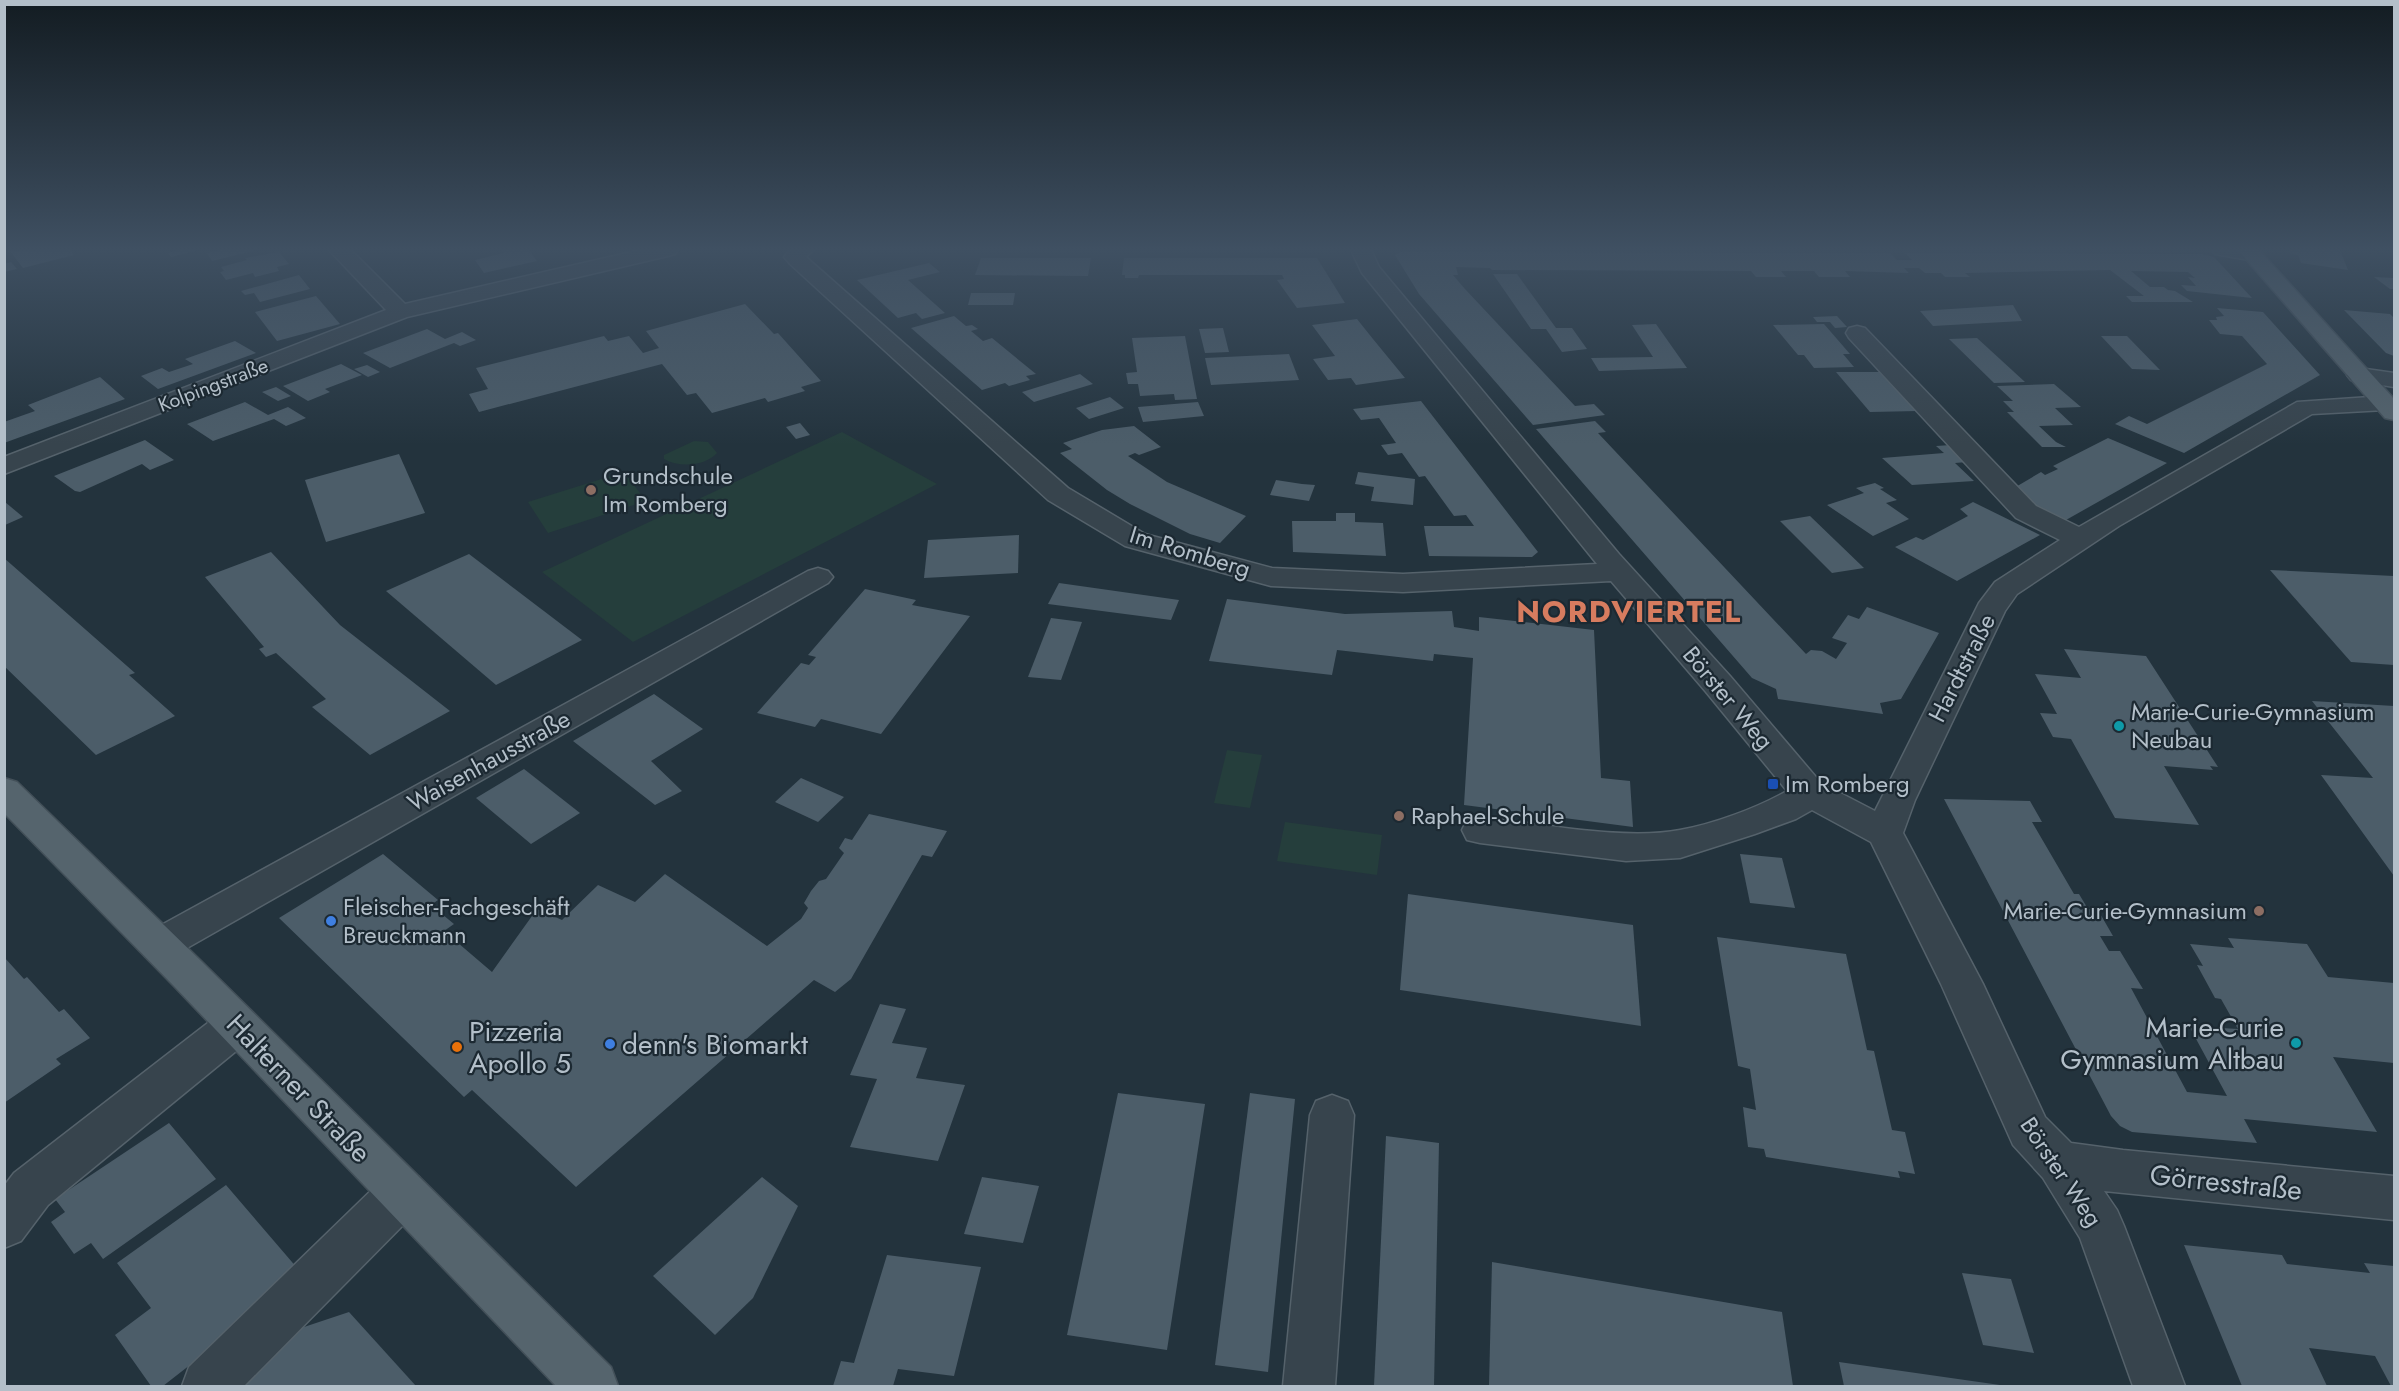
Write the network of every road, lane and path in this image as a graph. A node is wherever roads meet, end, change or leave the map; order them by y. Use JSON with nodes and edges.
{"nodes":[{"id":1,"x":393,"y":315,"type":"edge"},
{"id":2,"x":856,"y":315,"type":"edge"},
{"id":3,"x":1407,"y":315,"type":"edge"},
{"id":4,"x":2305,"y":315,"type":"edge"},
{"id":5,"x":1857,"y":333,"type":"dead end"},
{"id":6,"x":2359,"y":375,"type":"joint"},
{"id":7,"x":2391,"y":399,"type":"edge"},
{"id":8,"x":4,"y":466,"type":"edge"},
{"id":9,"x":2081,"y":539,"type":"junction"},
{"id":10,"x":1618,"y":571,"type":"junction"},
{"id":11,"x":818,"y":577,"type":"dead end"},
{"id":12,"x":4,"y":791,"type":"edge"},
{"id":13,"x":1811,"y":794,"type":"junction"},
{"id":14,"x":1480,"y":830,"type":"dead end"},
{"id":15,"x":1885,"y":833,"type":"junction"},
{"id":16,"x":159,"y":945,"type":"junction"},
{"id":17,"x":237,"y":1025,"type":"junction"},
{"id":18,"x":1332,"y":1115,"type":"dead end"},
{"id":19,"x":2059,"y":1163,"type":"junction"},
{"id":20,"x":402,"y":1193,"type":"junction"},
{"id":21,"x":2394,"y":1198,"type":"edge"},
{"id":22,"x":18,"y":1207,"type":"edge"},
{"id":23,"x":208,"y":1386,"type":"edge"},
{"id":24,"x":592,"y":1386,"type":"edge"},
{"id":25,"x":1309,"y":1386,"type":"edge"},
{"id":26,"x":2158,"y":1386,"type":"edge"}],
"edges":[{"from":1,"to":8,"type":"street","name":"Kolpingstraße"},
{"from":2,"to":10,"type":"street","name":"Im Romberg"},
{"from":3,"to":10,"type":"street","name":"Börster Weg"},
{"from":4,"to":6,"type":"main road"},
{"from":5,"to":9,"type":"street"},
{"from":6,"to":7,"type":"street"},
{"from":7,"to":9,"type":"street","name":"Hardtstraße"},
{"from":9,"to":15,"type":"street","name":"Hardtstraße"},
{"from":10,"to":13,"type":"street","name":"Börster Weg"},
{"from":11,"to":16,"type":"street","name":"Waisenhausstraße"},
{"from":12,"to":16,"type":"main road","name":"Halterner Straße"},
{"from":13,"to":14,"type":"street"},
{"from":13,"to":15,"type":"street","name":"Börster Weg"},
{"from":15,"to":19,"type":"street","name":"Börster Weg"},
{"from":16,"to":17,"type":"main road","name":"Halterner Straße"},
{"from":17,"to":20,"type":"main road","name":"Halterner Straße"},
{"from":17,"to":22,"type":"street"},
{"from":18,"to":25,"type":"street"},
{"from":19,"to":21,"type":"street","name":"Görresstraße"},
{"from":19,"to":26,"type":"street","name":"Börster Weg"},
{"from":20,"to":23,"type":"street"},
{"from":20,"to":24,"type":"main road","name":"Halterner Straße"}]}
